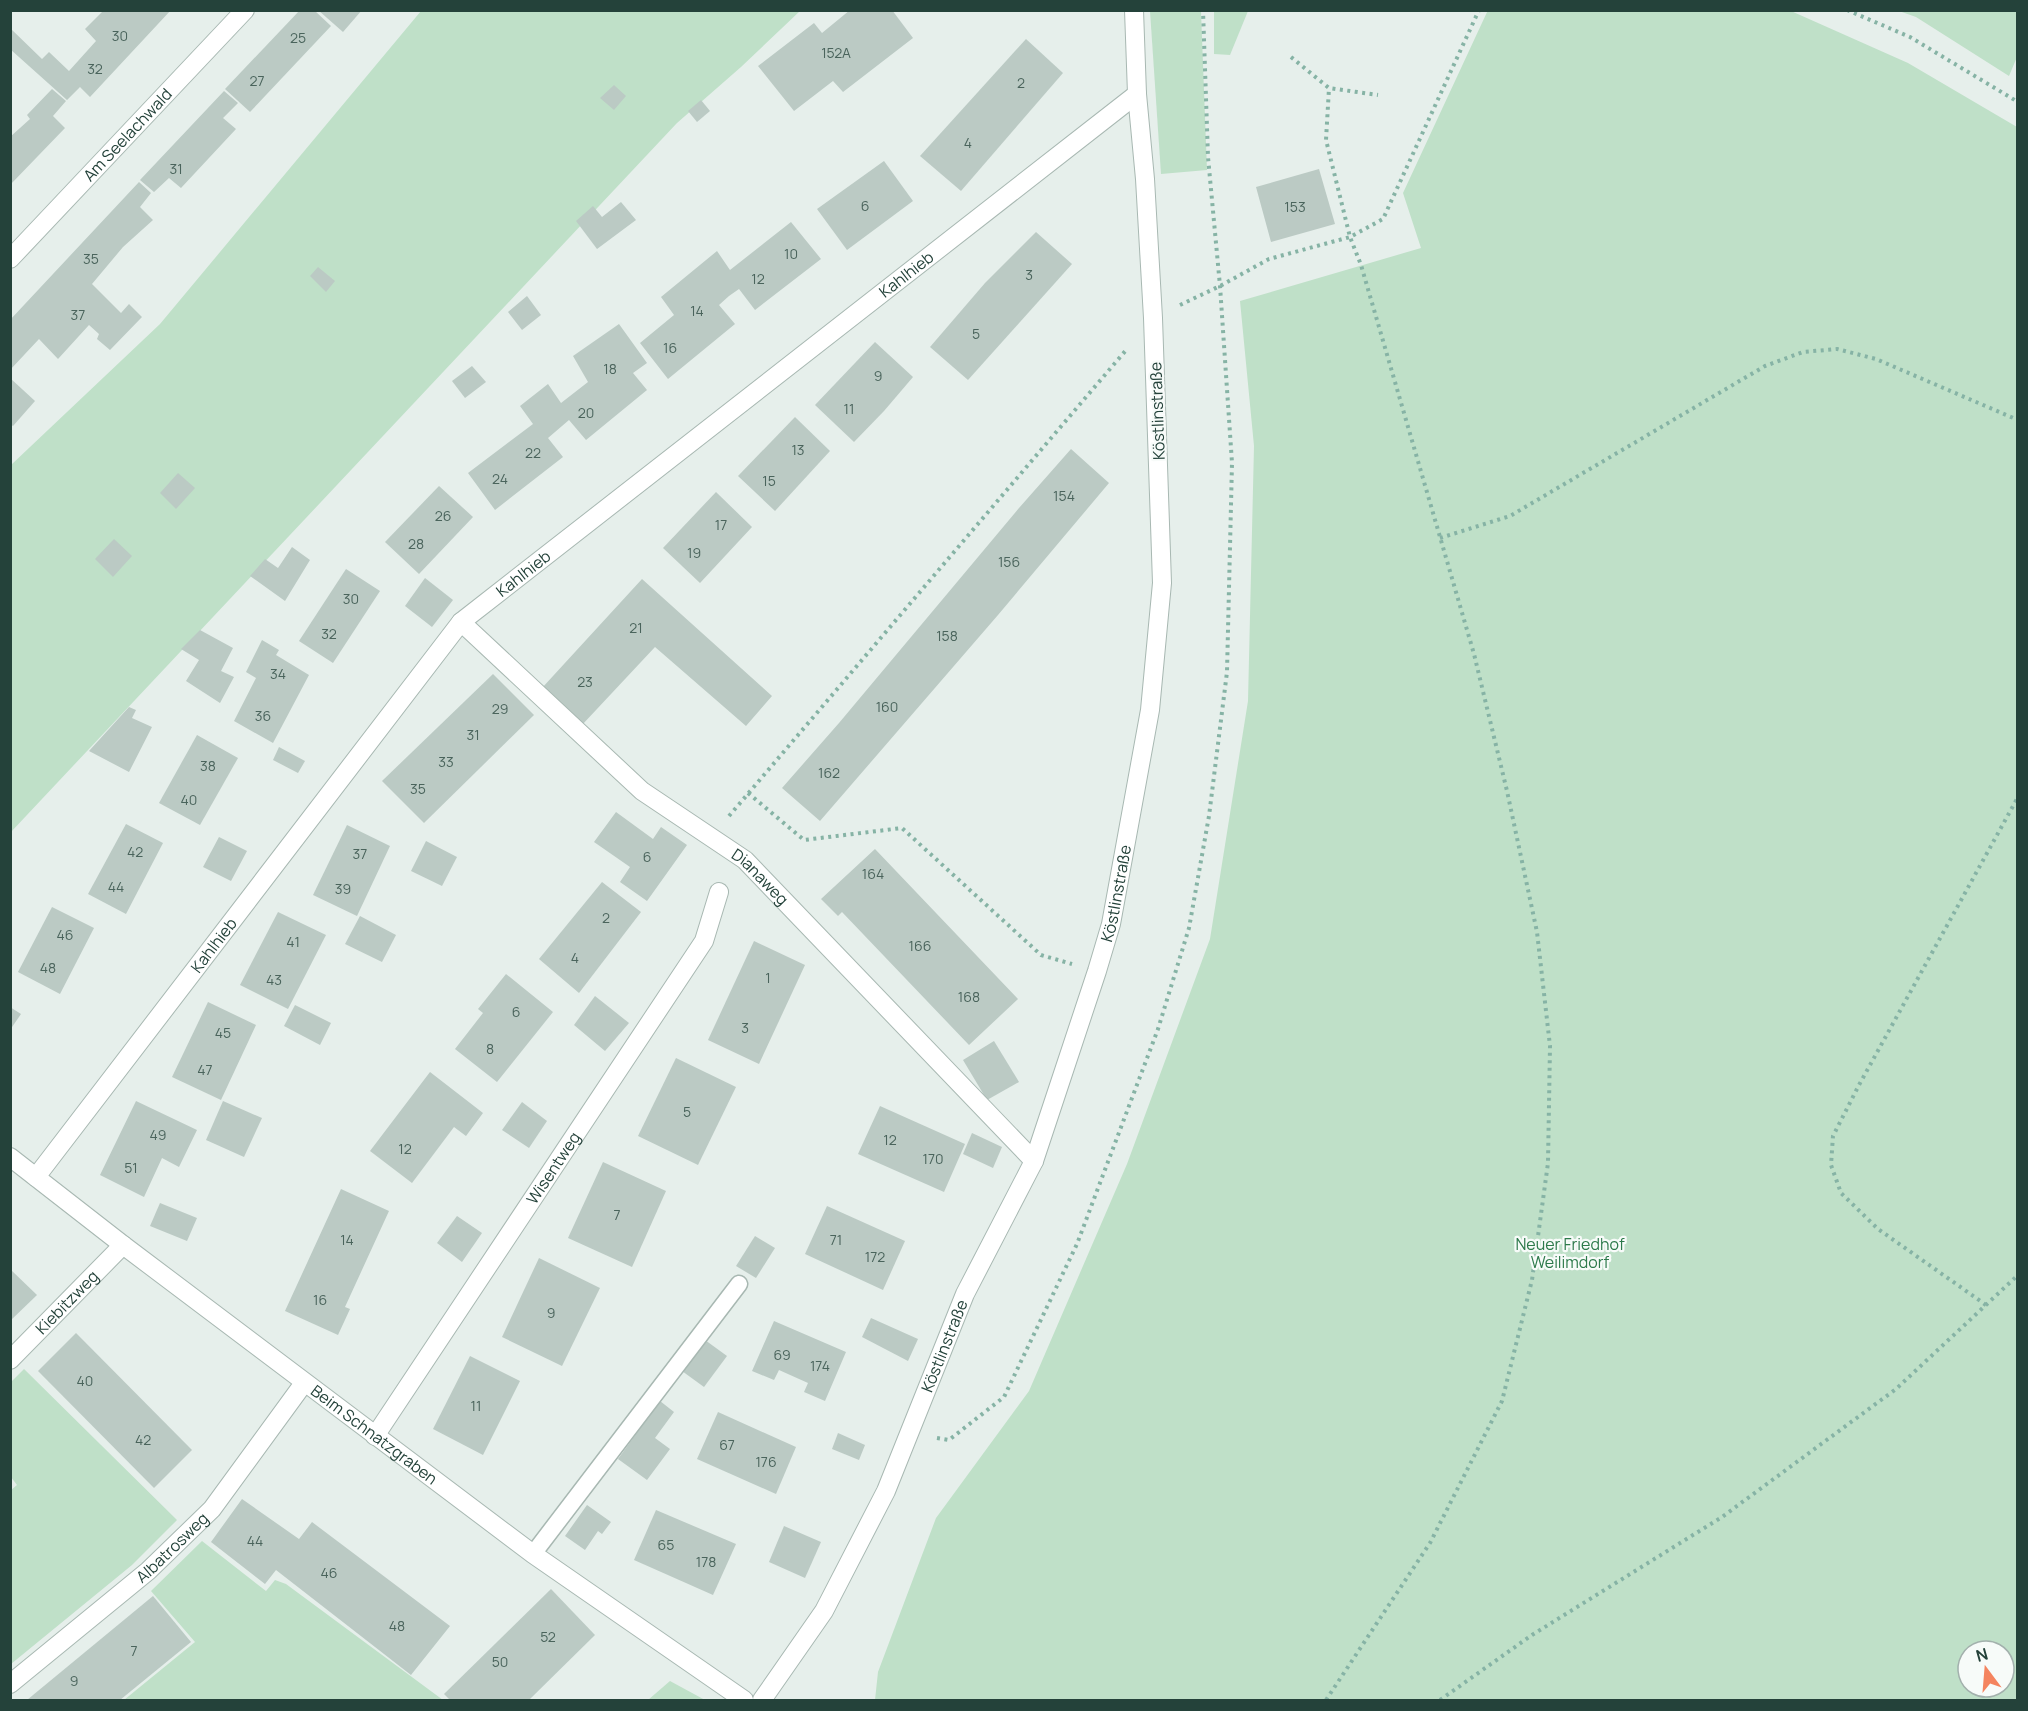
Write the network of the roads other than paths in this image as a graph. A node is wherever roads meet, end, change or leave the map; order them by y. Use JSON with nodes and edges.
{"nodes":[{"id":1,"x":245,"y":10,"type":"edge"},
{"id":2,"x":1134,"y":10,"type":"edge"},
{"id":3,"x":1137,"y":94,"type":"junction"},
{"id":4,"x":10,"y":259,"type":"edge"},
{"id":5,"x":461,"y":622,"type":"junction"},
{"id":6,"x":719,"y":892,"type":"dead end"},
{"id":7,"x":10,"y":1157,"type":"edge"},
{"id":8,"x":1034,"y":1161,"type":"junction"},
{"id":9,"x":36,"y":1177,"type":"junction"},
{"id":10,"x":123,"y":1245,"type":"junction"},
{"id":11,"x":739,"y":1284,"type":"dead end"},
{"id":12,"x":10,"y":1360,"type":"edge"},
{"id":13,"x":304,"y":1383,"type":"junction"},
{"id":14,"x":375,"y":1436,"type":"junction"},
{"id":15,"x":533,"y":1554,"type":"junction"},
{"id":16,"x":10,"y":1684,"type":"edge"},
{"id":17,"x":744,"y":1701,"type":"edge"},
{"id":18,"x":762,"y":1701,"type":"edge"}],
"edges":[{"from":1,"to":4,"type":"street","name":"Am Seelachwald"},
{"from":2,"to":3,"type":"street","name":"Köstlinstraße"},
{"from":3,"to":5,"type":"street","name":"Kahlhieb"},
{"from":3,"to":8,"type":"street","name":"Köstlinstraße"},
{"from":5,"to":8,"type":"street","name":"Dianaweg"},
{"from":5,"to":9,"type":"street","name":"Kahlhieb"},
{"from":6,"to":14,"type":"street","name":"Wisentweg"},
{"from":7,"to":9,"type":"street","name":"Beim Schnatzgraben"},
{"from":8,"to":18,"type":"street","name":"Köstlinstraße"},
{"from":9,"to":10,"type":"street","name":"Beim Schnatzgraben"},
{"from":10,"to":12,"type":"street","name":"Kiebitzweg"},
{"from":10,"to":13,"type":"street","name":"Beim Schnatzgraben"},
{"from":11,"to":15,"type":"lane"},
{"from":13,"to":14,"type":"street","name":"Beim Schnatzgraben"},
{"from":13,"to":16,"type":"street","name":"Albatrosweg"},
{"from":14,"to":15,"type":"street","name":"Beim Schnatzgraben"},
{"from":15,"to":17,"type":"street","name":"Beim Schnatzgraben"}]}
